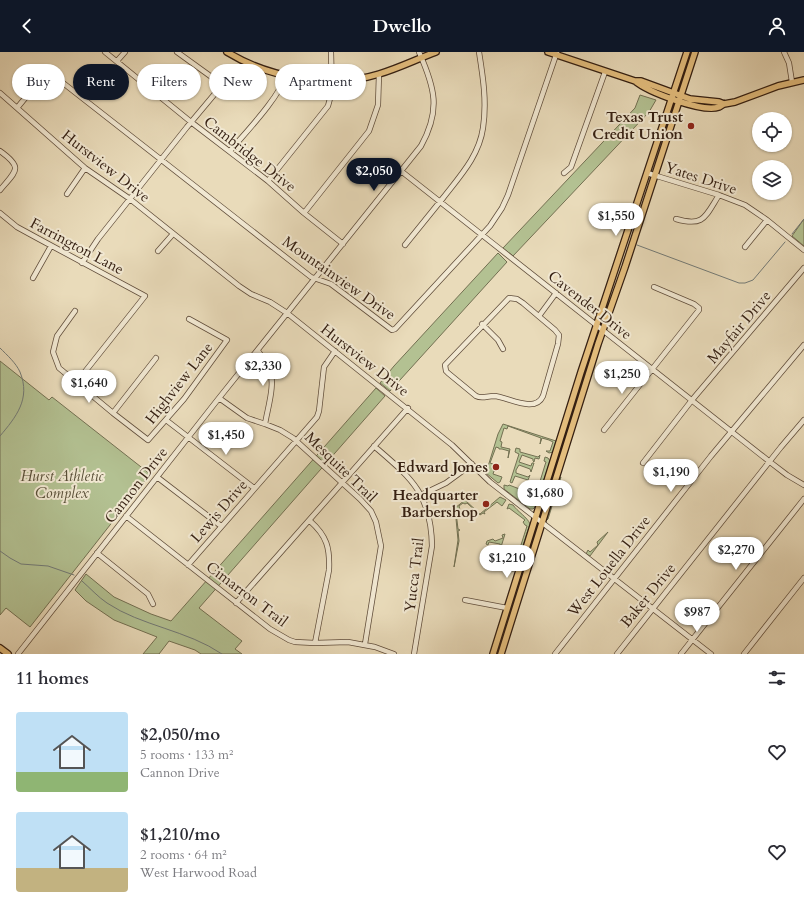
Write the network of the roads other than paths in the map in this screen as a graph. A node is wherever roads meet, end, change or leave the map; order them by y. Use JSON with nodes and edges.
{"nodes":[{"id":1,"x":105,"y":52,"type":"edge"},
{"id":2,"x":125,"y":52,"type":"edge"},
{"id":3,"x":177,"y":52,"type":"edge"},
{"id":4,"x":227,"y":52,"type":"edge"},
{"id":5,"x":239,"y":52,"type":"edge"},
{"id":6,"x":331,"y":52,"type":"edge"},
{"id":7,"x":436,"y":52,"type":"edge"},
{"id":8,"x":478,"y":52,"type":"edge"},
{"id":9,"x":548,"y":52,"type":"edge"},
{"id":10,"x":695,"y":52,"type":"edge"},
{"id":11,"x":784,"y":52,"type":"edge"},
{"id":12,"x":556,"y":53,"type":"edge"},
{"id":13,"x":686,"y":54,"type":"edge"},
{"id":14,"x":420,"y":55,"type":"edge"},
{"id":15,"x":235,"y":57,"type":"junction"},
{"id":16,"x":117,"y":61,"type":"junction"},
{"id":17,"x":331,"y":64,"type":"edge"},
{"id":18,"x":605,"y":72,"type":"junction"},
{"id":19,"x":275,"y":73,"type":"edge"},
{"id":20,"x":379,"y":74,"type":"junction"},
{"id":21,"x":366,"y":76,"type":"edge"},
{"id":22,"x":804,"y":80,"type":"edge"},
{"id":23,"x":792,"y":82,"type":"junction"},
{"id":24,"x":0,"y":93,"type":"edge"},
{"id":25,"x":275,"y":96,"type":"edge"},
{"id":26,"x":673,"y":96,"type":"junction"},
{"id":27,"x":680,"y":98,"type":"junction"},
{"id":28,"x":330,"y":100,"type":"edge"},
{"id":29,"x":17,"y":108,"type":"junction"},
{"id":30,"x":191,"y":122,"type":"junction"},
{"id":31,"x":0,"y":151,"type":"edge"},
{"id":32,"x":230,"y":151,"type":"junction"},
{"id":33,"x":160,"y":160,"type":"junction"},
{"id":34,"x":85,"y":168,"type":"junction"},
{"id":35,"x":401,"y":171,"type":"junction"},
{"id":36,"x":564,"y":173,"type":"dead end"},
{"id":37,"x":647,"y":173,"type":"junction"},
{"id":38,"x":655,"y":175,"type":"junction"},
{"id":39,"x":268,"y":181,"type":"junction"},
{"id":40,"x":0,"y":190,"type":"edge"},
{"id":41,"x":67,"y":194,"type":"dead end"},
{"id":42,"x":719,"y":196,"type":"junction"},
{"id":43,"x":130,"y":199,"type":"junction"},
{"id":44,"x":440,"y":202,"type":"junction"},
{"id":45,"x":0,"y":213,"type":"edge"},
{"id":46,"x":304,"y":213,"type":"junction"},
{"id":47,"x":676,"y":219,"type":"dead end"},
{"id":48,"x":767,"y":220,"type":"junction"},
{"id":49,"x":173,"y":234,"type":"junction"},
{"id":50,"x":482,"y":235,"type":"junction"},
{"id":51,"x":343,"y":244,"type":"junction"},
{"id":52,"x":404,"y":245,"type":"dead end"},
{"id":53,"x":51,"y":246,"type":"junction"},
{"id":54,"x":745,"y":247,"type":"dead end"},
{"id":55,"x":804,"y":250,"type":"edge"},
{"id":56,"x":158,"y":251,"type":"dead end"},
{"id":57,"x":82,"y":263,"type":"junction"},
{"id":58,"x":804,"y":268,"type":"edge"},
{"id":59,"x":33,"y":278,"type":"dead end"},
{"id":60,"x":315,"y":279,"type":"junction"},
{"id":61,"x":654,"y":287,"type":"dead end"},
{"id":62,"x":556,"y":293,"type":"junction"},
{"id":63,"x":75,"y":311,"type":"dead end"},
{"id":64,"x":287,"y":313,"type":"junction"},
{"id":65,"x":539,"y":316,"type":"junction"},
{"id":66,"x":189,"y":319,"type":"dead end"},
{"id":67,"x":482,"y":324,"type":"junction"},
{"id":68,"x":597,"y":325,"type":"junction"},
{"id":69,"x":603,"y":330,"type":"junction"},
{"id":70,"x":804,"y":346,"type":"edge"},
{"id":71,"x":503,"y":349,"type":"dead end"},
{"id":72,"x":258,"y":351,"type":"junction"},
{"id":73,"x":336,"y":351,"type":"junction"},
{"id":74,"x":156,"y":358,"type":"dead end"},
{"id":75,"x":653,"y":369,"type":"junction"},
{"id":76,"x":76,"y":383,"type":"junction"},
{"id":77,"x":218,"y":398,"type":"junction"},
{"id":78,"x":692,"y":400,"type":"junction"},
{"id":79,"x":408,"y":408,"type":"junction"},
{"id":80,"x":113,"y":413,"type":"junction"},
{"id":81,"x":166,"y":420,"type":"junction"},
{"id":82,"x":804,"y":420,"type":"edge"},
{"id":83,"x":265,"y":424,"type":"junction"},
{"id":84,"x":604,"y":430,"type":"dead end"},
{"id":85,"x":731,"y":432,"type":"junction"},
{"id":86,"x":188,"y":438,"type":"junction"},
{"id":87,"x":296,"y":441,"type":"junction"},
{"id":88,"x":374,"y":446,"type":"junction"},
{"id":89,"x":770,"y":462,"type":"junction"},
{"id":90,"x":643,"y":463,"type":"dead end"},
{"id":91,"x":472,"y":464,"type":"junction"},
{"id":92,"x":157,"y":477,"type":"junction"},
{"id":93,"x":342,"y":482,"type":"junction"},
{"id":94,"x":804,"y":485,"type":"edge"},
{"id":95,"x":254,"y":488,"type":"junction"},
{"id":96,"x":421,"y":495,"type":"junction"},
{"id":97,"x":804,"y":499,"type":"edge"},
{"id":98,"x":126,"y":516,"type":"junction"},
{"id":99,"x":536,"y":518,"type":"junction"},
{"id":100,"x":310,"y":521,"type":"junction"},
{"id":101,"x":542,"y":523,"type":"junction"},
{"id":102,"x":221,"y":526,"type":"junction"},
{"id":103,"x":97,"y":553,"type":"junction"},
{"id":104,"x":188,"y":565,"type":"junction"},
{"id":105,"x":804,"y":578,"type":"edge"},
{"id":106,"x":614,"y":579,"type":"junction"},
{"id":107,"x":465,"y":600,"type":"dead end"},
{"id":108,"x":236,"y":603,"type":"junction"},
{"id":109,"x":153,"y":604,"type":"dead end"},
{"id":110,"x":507,"y":608,"type":"junction"},
{"id":111,"x":652,"y":609,"type":"junction"},
{"id":112,"x":693,"y":640,"type":"junction"},
{"id":113,"x":315,"y":643,"type":"junction"},
{"id":114,"x":365,"y":644,"type":"junction"},
{"id":115,"x":0,"y":648,"type":"edge"},
{"id":116,"x":8,"y":654,"type":"edge"},
{"id":117,"x":18,"y":654,"type":"edge"},
{"id":118,"x":394,"y":654,"type":"edge"},
{"id":119,"x":414,"y":654,"type":"edge"},
{"id":120,"x":493,"y":654,"type":"edge"},
{"id":121,"x":501,"y":654,"type":"edge"},
{"id":122,"x":555,"y":654,"type":"edge"},
{"id":123,"x":617,"y":654,"type":"edge"},
{"id":124,"x":681,"y":654,"type":"edge"},
{"id":125,"x":711,"y":654,"type":"edge"},
{"id":126,"x":744,"y":654,"type":"edge"}],
"edges":[{"from":1,"to":16,"type":"street","name":"Cambridge Drive"},
{"from":2,"to":16,"type":"street"},
{"from":3,"to":30,"type":"street"},
{"from":4,"to":15,"type":"main road"},
{"from":5,"to":15,"type":"street"},
{"from":6,"to":17,"type":"street"},
{"from":7,"to":14,"type":"main road"},
{"from":8,"to":44,"type":"street"},
{"from":9,"to":12,"type":"main road"},
{"from":10,"to":27,"type":"main road"},
{"from":11,"to":23,"type":"street"},
{"from":12,"to":18,"type":"main road"},
{"from":12,"to":50,"type":"street","name":"Mountainview Drive"},
{"from":13,"to":26,"type":"main road"},
{"from":14,"to":20,"type":"main road"},
{"from":14,"to":35,"type":"street","name":"Cannon Drive"},
{"from":15,"to":19,"type":"main road"},
{"from":16,"to":30,"type":"street","name":"Cambridge Drive"},
{"from":18,"to":26,"type":"main road"},
{"from":18,"to":36,"type":"street"},
{"from":20,"to":21,"type":"main road"},
{"from":20,"to":46,"type":"street"},
{"from":22,"to":23,"type":"main road"},
{"from":23,"to":27,"type":"main road"},
{"from":24,"to":29,"type":"street","name":"Hurstview Drive"},
{"from":25,"to":32,"type":"street"},
{"from":26,"to":27,"type":"main road"},
{"from":26,"to":37,"type":"main road"},
{"from":27,"to":38,"type":"main road"},
{"from":28,"to":39,"type":"street"},
{"from":29,"to":33,"type":"street","name":"Mountainview Drive"},
{"from":29,"to":34,"type":"street","name":"Hurstview Drive"},
{"from":30,"to":32,"type":"street","name":"Cambridge Drive"},
{"from":30,"to":33,"type":"street"},
{"from":31,"to":40,"type":"street"},
{"from":32,"to":39,"type":"street","name":"Cambridge Drive"},
{"from":33,"to":43,"type":"street"},
{"from":33,"to":60,"type":"street","name":"Mountainview Drive"},
{"from":34,"to":41,"type":"street"},
{"from":34,"to":43,"type":"street","name":"Hurstview Drive"},
{"from":35,"to":44,"type":"street","name":"Cavender Drive"},
{"from":35,"to":51,"type":"street","name":"Cannon Drive"},
{"from":37,"to":38,"type":"street","name":"Yates Drive"},
{"from":37,"to":68,"type":"main road"},
{"from":38,"to":42,"type":"street","name":"Yates Drive"},
{"from":38,"to":69,"type":"main road"},
{"from":39,"to":46,"type":"street","name":"Cambridge Drive"},
{"from":42,"to":47,"type":"street"},
{"from":42,"to":48,"type":"street","name":"Yates Drive"},
{"from":43,"to":49,"type":"street","name":"Hurstview Drive"},
{"from":43,"to":57,"type":"street"},
{"from":44,"to":50,"type":"street","name":"Cavender Drive"},
{"from":44,"to":52,"type":"street"},
{"from":45,"to":53,"type":"street","name":"Farrington Lane"},
{"from":46,"to":51,"type":"street","name":"Cambridge Drive"},
{"from":48,"to":54,"type":"street"},
{"from":48,"to":55,"type":"street","name":"Yates Drive"},
{"from":49,"to":56,"type":"street"},
{"from":49,"to":64,"type":"street","name":"Hurstview Drive"},
{"from":50,"to":60,"type":"street","name":"Mountainview Drive"},
{"from":50,"to":62,"type":"street","name":"Cavender Drive"},
{"from":51,"to":60,"type":"street","name":"Cannon Drive"},
{"from":53,"to":57,"type":"street","name":"Farrington Lane"},
{"from":53,"to":59,"type":"street"},
{"from":57,"to":76,"type":"street","name":"Farrington Lane"},
{"from":58,"to":78,"type":"street","name":"Mayfair Drive"},
{"from":60,"to":64,"type":"street","name":"Cannon Drive"},
{"from":61,"to":75,"type":"street"},
{"from":62,"to":65,"type":"street"},
{"from":62,"to":68,"type":"street","name":"Cavender Drive"},
{"from":63,"to":76,"type":"street"},
{"from":64,"to":72,"type":"street","name":"Cannon Drive"},
{"from":64,"to":73,"type":"street","name":"Hurstview Drive"},
{"from":65,"to":67,"type":"street"},
{"from":65,"to":67,"type":"street"},
{"from":66,"to":81,"type":"street","name":"Highview Lane"},
{"from":67,"to":71,"type":"street"},
{"from":68,"to":69,"type":"street","name":"Cavender Drive"},
{"from":68,"to":99,"type":"main road"},
{"from":69,"to":75,"type":"street","name":"Cavender Drive"},
{"from":69,"to":101,"type":"main road"},
{"from":70,"to":85,"type":"street","name":"West Louella Drive"},
{"from":72,"to":77,"type":"street","name":"Cannon Drive"},
{"from":72,"to":83,"type":"street"},
{"from":73,"to":79,"type":"street","name":"Hurstview Drive"},
{"from":73,"to":87,"type":"street","name":"Lewis Drive"},
{"from":74,"to":80,"type":"street"},
{"from":75,"to":78,"type":"street","name":"Cavender Drive"},
{"from":75,"to":84,"type":"street"},
{"from":76,"to":80,"type":"street"},
{"from":77,"to":83,"type":"street","name":"Mesquite Trail"},
{"from":77,"to":86,"type":"street","name":"Cannon Drive"},
{"from":78,"to":85,"type":"street","name":"Cavender Drive"},
{"from":78,"to":90,"type":"street","name":"Mayfair Drive"},
{"from":79,"to":88,"type":"street"},
{"from":79,"to":91,"type":"street","name":"Hurstview Drive"},
{"from":80,"to":81,"type":"street","name":"Highview Lane"},
{"from":81,"to":86,"type":"street"},
{"from":82,"to":89,"type":"street","name":"Baker Drive"},
{"from":83,"to":87,"type":"street","name":"Mesquite Trail"},
{"from":85,"to":89,"type":"street","name":"Cavender Drive"},
{"from":85,"to":106,"type":"street","name":"West Louella Drive"},
{"from":86,"to":92,"type":"street","name":"Cannon Drive"},
{"from":86,"to":95,"type":"street"},
{"from":87,"to":93,"type":"street","name":"Mesquite Trail"},
{"from":87,"to":95,"type":"street","name":"Lewis Drive"},
{"from":88,"to":93,"type":"street"},
{"from":88,"to":96,"type":"street","name":"Yucca Trail"},
{"from":89,"to":94,"type":"street","name":"Cavender Drive"},
{"from":89,"to":111,"type":"street","name":"Baker Drive"},
{"from":91,"to":96,"type":"street"},
{"from":91,"to":99,"type":"street","name":"Hurstview Drive"},
{"from":92,"to":98,"type":"street","name":"Cannon Drive"},
{"from":92,"to":102,"type":"street"},
{"from":93,"to":100,"type":"street"},
{"from":93,"to":114,"type":"street","name":"Mesquite Trail"},
{"from":95,"to":102,"type":"street","name":"Lewis Drive"},
{"from":96,"to":119,"type":"street","name":"Yucca Trail"},
{"from":97,"to":112,"type":"street"},
{"from":98,"to":103,"type":"street","name":"Cannon Drive"},
{"from":98,"to":104,"type":"street","name":"Cimarron Trail"},
{"from":99,"to":101,"type":"street","name":"Hurstview Drive"},
{"from":99,"to":110,"type":"main road"},
{"from":100,"to":108,"type":"street"},
{"from":100,"to":113,"type":"street"},
{"from":101,"to":106,"type":"street","name":"Hurstview Drive"},
{"from":101,"to":121,"type":"main road"},
{"from":102,"to":104,"type":"street","name":"Lewis Drive"},
{"from":103,"to":109,"type":"street"},
{"from":103,"to":117,"type":"street","name":"Cannon Drive"},
{"from":104,"to":108,"type":"street","name":"Cimarron Trail"},
{"from":105,"to":126,"type":"street"},
{"from":106,"to":111,"type":"street","name":"Hurstview Drive"},
{"from":106,"to":122,"type":"street","name":"West Louella Drive"},
{"from":107,"to":110,"type":"street"},
{"from":108,"to":113,"type":"street","name":"Cimarron Trail"},
{"from":110,"to":120,"type":"main road"},
{"from":111,"to":112,"type":"street","name":"Hurstview Drive"},
{"from":111,"to":123,"type":"street","name":"Baker Drive"},
{"from":112,"to":124,"type":"street"},
{"from":112,"to":125,"type":"street","name":"Hurstview Drive"},
{"from":113,"to":114,"type":"street","name":"Cimarron Trail"},
{"from":114,"to":118,"type":"street","name":"Cimarron Trail"},
{"from":115,"to":116,"type":"main road"}]}
